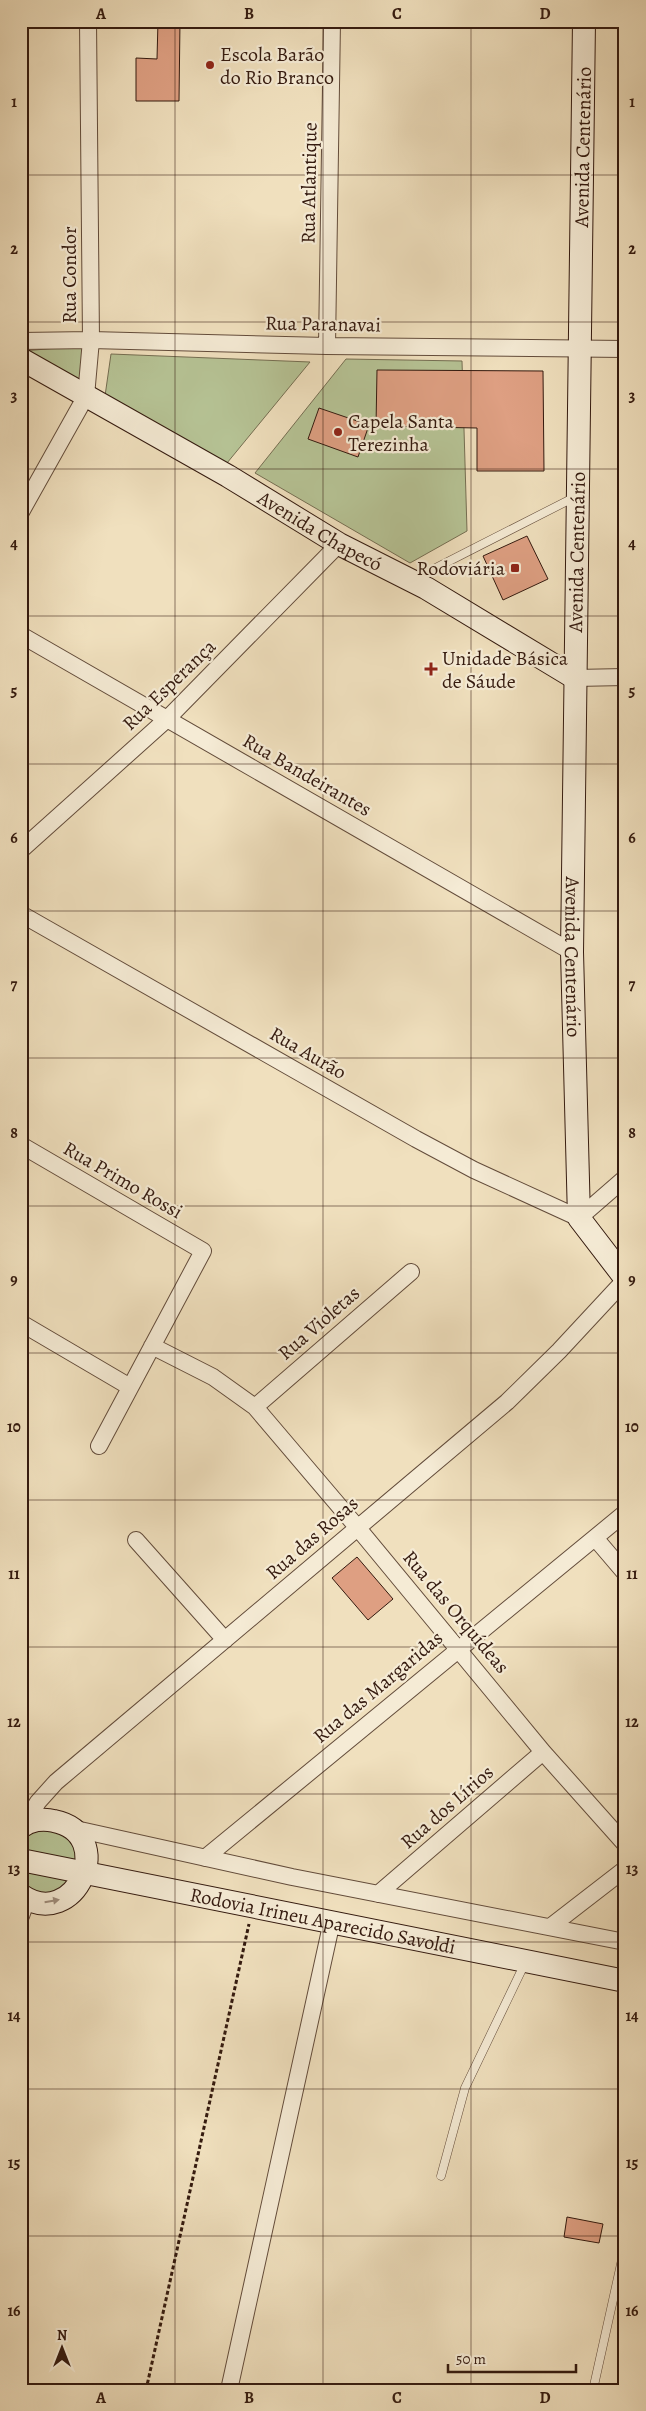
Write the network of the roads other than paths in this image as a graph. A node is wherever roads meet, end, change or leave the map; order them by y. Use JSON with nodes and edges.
{"nodes":[{"id":1,"x":88,"y":21,"type":"edge"},
{"id":2,"x":332,"y":21,"type":"edge"},
{"id":3,"x":584,"y":21,"type":"edge"},
{"id":4,"x":91,"y":340,"type":"junction"},
{"id":5,"x":21,"y":341,"type":"edge"},
{"id":6,"x":328,"y":346,"type":"junction"},
{"id":7,"x":581,"y":349,"type":"junction"},
{"id":8,"x":625,"y":349,"type":"edge"},
{"id":9,"x":21,"y":359,"type":"edge"},
{"id":10,"x":86,"y":396,"type":"junction"},
{"id":11,"x":577,"y":496,"type":"junction"},
{"id":12,"x":21,"y":512,"type":"edge"},
{"id":13,"x":339,"y":544,"type":"junction"},
{"id":14,"x":411,"y":580,"type":"junction"},
{"id":15,"x":21,"y":635,"type":"edge"},
{"id":16,"x":625,"y":677,"type":"edge"},
{"id":17,"x":575,"y":678,"type":"junction"},
{"id":18,"x":167,"y":719,"type":"junction"},
{"id":19,"x":21,"y":850,"type":"edge"},
{"id":20,"x":21,"y":914,"type":"edge"},
{"id":21,"x":572,"y":952,"type":"junction"},
{"id":22,"x":21,"y":1145,"type":"edge"},
{"id":23,"x":625,"y":1178,"type":"edge"},
{"id":24,"x":579,"y":1218,"type":"junction"},
{"id":25,"x":411,"y":1272,"type":"dead end"},
{"id":26,"x":625,"y":1279,"type":"edge"},
{"id":27,"x":21,"y":1323,"type":"edge"},
{"id":28,"x":152,"y":1346,"type":"junction"},
{"id":29,"x":130,"y":1387,"type":"junction"},
{"id":30,"x":254,"y":1407,"type":"junction"},
{"id":31,"x":99,"y":1446,"type":"dead end"},
{"id":32,"x":625,"y":1512,"type":"edge"},
{"id":33,"x":357,"y":1526,"type":"junction"},
{"id":34,"x":596,"y":1539,"type":"junction"},
{"id":35,"x":136,"y":1540,"type":"dead end"},
{"id":36,"x":625,"y":1573,"type":"edge"},
{"id":37,"x":225,"y":1640,"type":"junction"},
{"id":38,"x":459,"y":1648,"type":"junction"},
{"id":39,"x":543,"y":1752,"type":"junction"},
{"id":40,"x":23,"y":1826,"type":"edge"},
{"id":41,"x":71,"y":1828,"type":"junction"},
{"id":42,"x":625,"y":1844,"type":"edge"},
{"id":43,"x":205,"y":1858,"type":"junction"},
{"id":44,"x":21,"y":1860,"type":"edge"},
{"id":45,"x":625,"y":1869,"type":"edge"},
{"id":46,"x":86,"y":1872,"type":"junction"},
{"id":47,"x":378,"y":1894,"type":"junction"},
{"id":48,"x":23,"y":1903,"type":"edge"},
{"id":49,"x":332,"y":1922,"type":"junction"},
{"id":50,"x":550,"y":1927,"type":"junction"},
{"id":51,"x":625,"y":1942,"type":"edge"},
{"id":52,"x":526,"y":1961,"type":"junction"},
{"id":53,"x":625,"y":1981,"type":"edge"},
{"id":54,"x":441,"y":2176,"type":"dead end"},
{"id":55,"x":625,"y":2246,"type":"edge"},
{"id":56,"x":230,"y":2390,"type":"edge"},
{"id":57,"x":593,"y":2390,"type":"edge"}],
"edges":[{"from":1,"to":4,"type":"street","name":"Rua Condor"},
{"from":2,"to":6,"type":"street","name":"Rua Atlantique"},
{"from":3,"to":7,"type":"street","name":"Avenida Centenário"},
{"from":4,"to":5,"type":"street","name":"Rua Paranavai"},
{"from":4,"to":6,"type":"street","name":"Rua Paranavai"},
{"from":4,"to":10,"type":"street","name":"Rua Condor"},
{"from":6,"to":7,"type":"street","name":"Rua Paranavai"},
{"from":7,"to":8,"type":"street","name":"Rua Paranavai"},
{"from":7,"to":11,"type":"street","name":"Avenida Centenário"},
{"from":9,"to":10,"type":"street","name":"Avenida Chapecó"},
{"from":10,"to":12,"type":"street","name":"Rua Condor"},
{"from":10,"to":13,"type":"street","name":"Avenida Chapecó"},
{"from":11,"to":14,"type":"lane"},
{"from":11,"to":17,"type":"street","name":"Avenida Centenário"},
{"from":13,"to":14,"type":"street","name":"Avenida Chapecó"},
{"from":13,"to":18,"type":"street","name":"Rua Esperança"},
{"from":14,"to":17,"type":"street","name":"Avenida Chapecó"},
{"from":15,"to":18,"type":"street","name":"Rua Bandeirantes"},
{"from":16,"to":17,"type":"street"},
{"from":17,"to":21,"type":"street","name":"Avenida Centenário"},
{"from":18,"to":19,"type":"street","name":"Rua Esperança"},
{"from":18,"to":21,"type":"street","name":"Rua Bandeirantes"},
{"from":20,"to":24,"type":"street","name":"Rua Aurão"},
{"from":21,"to":24,"type":"street","name":"Avenida Centenário"},
{"from":22,"to":28,"type":"street","name":"Rua Primo Rossi"},
{"from":23,"to":24,"type":"street"},
{"from":24,"to":26,"type":"street"},
{"from":25,"to":30,"type":"street","name":"Rua Violetas"},
{"from":26,"to":33,"type":"street","name":"Rua das Rosas"},
{"from":27,"to":29,"type":"street"},
{"from":28,"to":29,"type":"street"},
{"from":28,"to":30,"type":"street","name":"Rua das Orquídeas"},
{"from":29,"to":31,"type":"street"},
{"from":30,"to":33,"type":"street","name":"Rua das Orquídeas"},
{"from":32,"to":34,"type":"street","name":"Rua das Margaridas"},
{"from":33,"to":37,"type":"street","name":"Rua das Rosas"},
{"from":33,"to":38,"type":"street","name":"Rua das Orquídeas"},
{"from":34,"to":36,"type":"street"},
{"from":34,"to":38,"type":"street","name":"Rua das Margaridas"},
{"from":35,"to":37,"type":"street"},
{"from":37,"to":40,"type":"street","name":"Rua das Rosas"},
{"from":38,"to":39,"type":"street","name":"Rua das Orquídeas"},
{"from":38,"to":43,"type":"street","name":"Rua das Margaridas"},
{"from":39,"to":42,"type":"street","name":"Rua das Orquídeas"},
{"from":39,"to":47,"type":"street","name":"Rua dos Lírios"},
{"from":40,"to":41,"type":"street"},
{"from":41,"to":43,"type":"street"},
{"from":41,"to":46,"type":"street"},
{"from":43,"to":47,"type":"street"},
{"from":44,"to":46,"type":"street","name":"Rodovia Irineu Aparecido Savoldi"},
{"from":45,"to":50,"type":"street"},
{"from":48,"to":46,"type":"street","one_way":true},
{"from":46,"to":49,"type":"street","name":"Rodovia Irineu Aparecido Savoldi"},
{"from":47,"to":50,"type":"street"},
{"from":49,"to":52,"type":"street","name":"Rodovia Irineu Aparecido Savoldi"},
{"from":49,"to":56,"type":"street"},
{"from":50,"to":51,"type":"street"},
{"from":52,"to":53,"type":"street","name":"Rodovia Irineu Aparecido Savoldi"},
{"from":52,"to":54,"type":"lane"},
{"from":55,"to":57,"type":"lane"}]}
